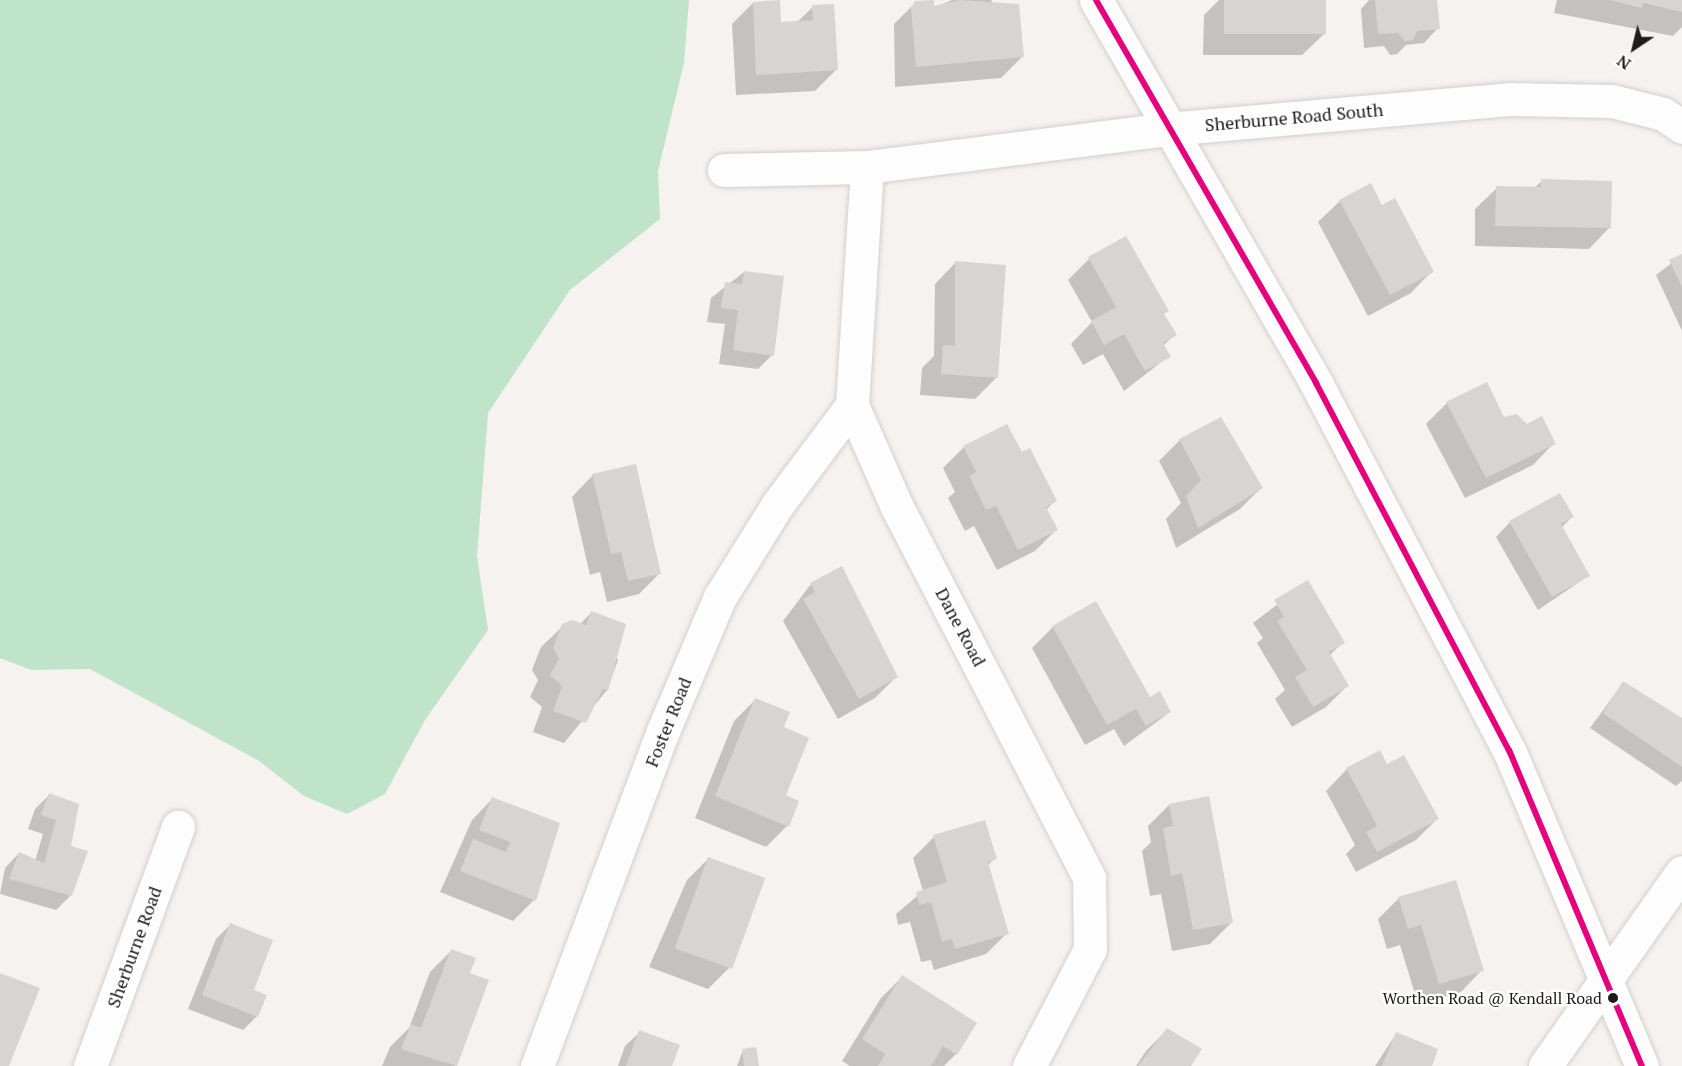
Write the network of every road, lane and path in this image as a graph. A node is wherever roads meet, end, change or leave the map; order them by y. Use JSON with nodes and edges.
{"nodes":[{"id":1,"x":1096,"y":0,"type":"edge"},
{"id":2,"x":1682,"y":127,"type":"edge"},
{"id":3,"x":1167,"y":129,"type":"junction"},
{"id":4,"x":867,"y":167,"type":"junction"},
{"id":5,"x":724,"y":170,"type":"dead end"},
{"id":6,"x":852,"y":405,"type":"junction"},
{"id":7,"x":178,"y":827,"type":"dead end"},
{"id":8,"x":1682,"y":872,"type":"edge"},
{"id":9,"x":1605,"y":979,"type":"junction"},
{"id":10,"x":90,"y":1066,"type":"edge"},
{"id":11,"x":537,"y":1066,"type":"edge"},
{"id":12,"x":1029,"y":1066,"type":"edge"},
{"id":13,"x":1545,"y":1066,"type":"edge"},
{"id":14,"x":1642,"y":1066,"type":"edge"}],
"edges":[{"from":1,"to":3,"type":"street"},
{"from":2,"to":3,"type":"street","name":"Sherburne Road South"},
{"from":3,"to":4,"type":"street","name":"Sherburne Road South"},
{"from":3,"to":9,"type":"street"},
{"from":4,"to":5,"type":"street","name":"Sherburne Road South"},
{"from":4,"to":6,"type":"street","name":"Dane Road"},
{"from":6,"to":11,"type":"street","name":"Foster Road"},
{"from":6,"to":12,"type":"street","name":"Dane Road"},
{"from":7,"to":10,"type":"street","name":"Sherburne Road"},
{"from":8,"to":9,"type":"street"},
{"from":9,"to":13,"type":"street"},
{"from":9,"to":14,"type":"street"}]}
